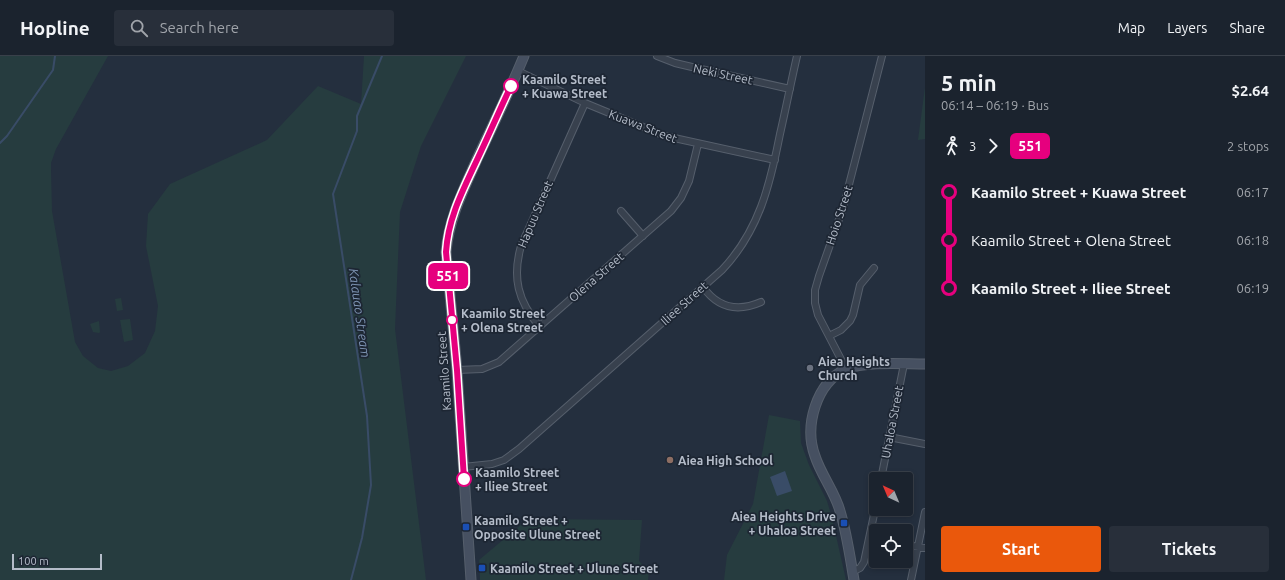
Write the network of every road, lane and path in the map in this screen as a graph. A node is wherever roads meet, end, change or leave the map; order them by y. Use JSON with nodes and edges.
{"nodes":[{"id":1,"x":524,"y":56,"type":"edge"},
{"id":2,"x":657,"y":56,"type":"edge"},
{"id":3,"x":797,"y":56,"type":"edge"},
{"id":4,"x":882,"y":56,"type":"edge"},
{"id":5,"x":518,"y":71,"type":"junction"},
{"id":6,"x":790,"y":89,"type":"junction"},
{"id":7,"x":585,"y":103,"type":"junction"},
{"id":8,"x":698,"y":144,"type":"junction"},
{"id":9,"x":775,"y":160,"type":"junction"},
{"id":10,"x":621,"y":210,"type":"dead end"},
{"id":11,"x":643,"y":236,"type":"junction"},
{"id":12,"x":874,"y":268,"type":"dead end"},
{"id":13,"x":703,"y":286,"type":"junction"},
{"id":14,"x":762,"y":302,"type":"dead end"},
{"id":15,"x":539,"y":326,"type":"junction"},
{"id":16,"x":828,"y":336,"type":"junction"},
{"id":17,"x":904,"y":364,"type":"junction"},
{"id":18,"x":925,"y":364,"type":"edge"},
{"id":19,"x":457,"y":370,"type":"junction"},
{"id":20,"x":846,"y":370,"type":"junction"},
{"id":21,"x":889,"y":437,"type":"junction"},
{"id":22,"x":925,"y":444,"type":"edge"},
{"id":23,"x":463,"y":467,"type":"junction"},
{"id":24,"x":882,"y":472,"type":"edge"},
{"id":25,"x":925,"y":512,"type":"edge"},
{"id":26,"x":913,"y":546,"type":"edge"},
{"id":27,"x":918,"y":547,"type":"junction"},
{"id":28,"x":925,"y":548,"type":"edge"},
{"id":29,"x":869,"y":549,"type":"edge"},
{"id":30,"x":853,"y":576,"type":"edge"},
{"id":31,"x":471,"y":580,"type":"edge"},
{"id":32,"x":911,"y":580,"type":"edge"}],
"edges":[{"from":1,"to":5,"type":"street","name":"Kaamilo Street"},
{"from":2,"to":6,"type":"street","name":"Neki Street"},
{"from":3,"to":6,"type":"street","name":"Iliee Street"},
{"from":4,"to":16,"type":"street","name":"Hoio Street"},
{"from":5,"to":7,"type":"street","name":"Kuawa Street"},
{"from":5,"to":19,"type":"street","name":"Kaamilo Street"},
{"from":6,"to":9,"type":"street","name":"Iliee Street"},
{"from":7,"to":8,"type":"street","name":"Kuawa Street"},
{"from":7,"to":15,"type":"street","name":"Hapuu Street"},
{"from":8,"to":9,"type":"street","name":"Kuawa Street"},
{"from":8,"to":11,"type":"street","name":"Olena Street"},
{"from":9,"to":13,"type":"street","name":"Iliee Street"},
{"from":10,"to":11,"type":"street"},
{"from":11,"to":15,"type":"street","name":"Olena Street"},
{"from":12,"to":16,"type":"street"},
{"from":13,"to":14,"type":"street"},
{"from":13,"to":23,"type":"street","name":"Iliee Street"},
{"from":15,"to":19,"type":"street","name":"Olena Street"},
{"from":16,"to":20,"type":"street","name":"Hoio Street"},
{"from":17,"to":18,"type":"street"},
{"from":17,"to":20,"type":"street"},
{"from":17,"to":21,"type":"street","name":"Uhaloa Street"},
{"from":19,"to":23,"type":"street","name":"Kaamilo Street"},
{"from":20,"to":30,"type":"street"},
{"from":21,"to":22,"type":"street"},
{"from":21,"to":24,"type":"street","name":"Uhaloa Street"},
{"from":23,"to":31,"type":"street","name":"Kaamilo Street"},
{"from":25,"to":27,"type":"street"},
{"from":26,"to":27,"type":"street"},
{"from":27,"to":28,"type":"street"},
{"from":27,"to":32,"type":"street"},
{"from":29,"to":30,"type":"street"}]}
